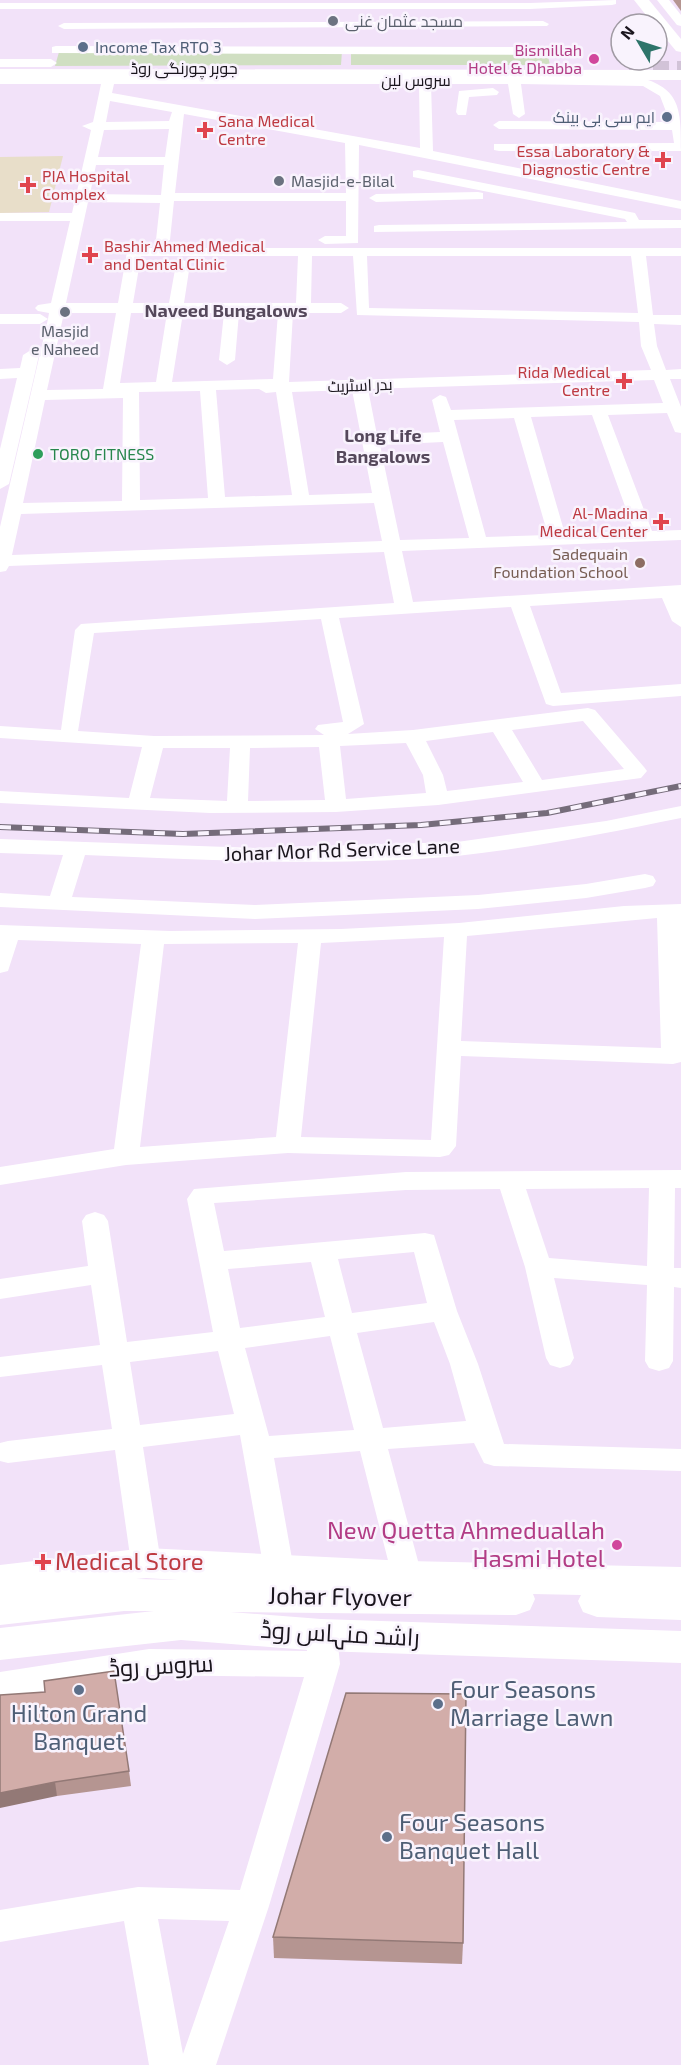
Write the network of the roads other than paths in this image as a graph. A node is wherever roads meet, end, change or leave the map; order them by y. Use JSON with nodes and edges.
{"nodes":[{"id":1,"x":641,"y":0,"type":"edge"},
{"id":2,"x":650,"y":0,"type":"edge"},
{"id":3,"x":663,"y":0,"type":"edge"},
{"id":4,"x":192,"y":3,"type":"edge"},
{"id":5,"x":249,"y":3,"type":"edge"},
{"id":6,"x":345,"y":3,"type":"edge"},
{"id":7,"x":529,"y":3,"type":"edge"},
{"id":8,"x":622,"y":3,"type":"edge"},
{"id":9,"x":0,"y":6,"type":"edge"},
{"id":10,"x":70,"y":6,"type":"junction"},
{"id":11,"x":634,"y":12,"type":"edge"},
{"id":12,"x":681,"y":23,"type":"edge"},
{"id":13,"x":347,"y":25,"type":"junction"},
{"id":14,"x":64,"y":26,"type":"junction"},
{"id":15,"x":681,"y":39,"type":"edge"},
{"id":16,"x":551,"y":43,"type":"junction"},
{"id":17,"x":681,"y":48,"type":"edge"},
{"id":18,"x":56,"y":50,"type":"junction"},
{"id":19,"x":349,"y":51,"type":"junction"},
{"id":20,"x":0,"y":63,"type":"edge"},
{"id":21,"x":51,"y":66,"type":"junction"},
{"id":22,"x":609,"y":67,"type":"tunnel mouth"},
{"id":23,"x":676,"y":67,"type":"edge"},
{"id":24,"x":0,"y":68,"type":"edge"},
{"id":25,"x":348,"y":68,"type":"junction"},
{"id":26,"x":367,"y":70,"type":"junction"},
{"id":27,"x":609,"y":72,"type":"tunnel mouth"},
{"id":28,"x":632,"y":72,"type":"edge"},
{"id":29,"x":0,"y":74,"type":"edge"},
{"id":30,"x":105,"y":77,"type":"junction"},
{"id":31,"x":0,"y":80,"type":"edge"},
{"id":32,"x":425,"y":80,"type":"junction"},
{"id":33,"x":515,"y":86,"type":"junction"},
{"id":34,"x":105,"y":96,"type":"junction"},
{"id":35,"x":681,"y":96,"type":"edge"},
{"id":36,"x":179,"y":109,"type":"junction"},
{"id":37,"x":462,"y":112,"type":"dead end"},
{"id":38,"x":519,"y":114,"type":"dead end"},
{"id":39,"x":175,"y":125,"type":"junction"},
{"id":40,"x":499,"y":125,"type":"dead end"},
{"id":41,"x":93,"y":126,"type":"junction"},
{"id":42,"x":677,"y":126,"type":"junction"},
{"id":43,"x":352,"y":141,"type":"junction"},
{"id":44,"x":681,"y":146,"type":"edge"},
{"id":45,"x":499,"y":147,"type":"dead end"},
{"id":46,"x":427,"y":154,"type":"junction"},
{"id":47,"x":91,"y":161,"type":"junction"},
{"id":48,"x":173,"y":161,"type":"junction"},
{"id":49,"x":418,"y":174,"type":"dead end"},
{"id":50,"x":353,"y":197,"type":"junction"},
{"id":51,"x":82,"y":198,"type":"junction"},
{"id":52,"x":169,"y":198,"type":"junction"},
{"id":53,"x":376,"y":198,"type":"dead end"},
{"id":54,"x":681,"y":205,"type":"edge"},
{"id":55,"x":526,"y":212,"type":"junction"},
{"id":56,"x":0,"y":217,"type":"edge"},
{"id":57,"x":72,"y":217,"type":"junction"},
{"id":58,"x":635,"y":224,"type":"junction"},
{"id":59,"x":681,"y":224,"type":"edge"},
{"id":60,"x":379,"y":229,"type":"dead end"},
{"id":61,"x":163,"y":240,"type":"junction"},
{"id":62,"x":126,"y":241,"type":"dead end"},
{"id":63,"x":638,"y":251,"type":"junction"},
{"id":64,"x":532,"y":252,"type":"junction"},
{"id":65,"x":681,"y":252,"type":"edge"},
{"id":66,"x":360,"y":253,"type":"junction"},
{"id":67,"x":304,"y":258,"type":"junction"},
{"id":68,"x":132,"y":264,"type":"junction"},
{"id":69,"x":183,"y":264,"type":"junction"},
{"id":70,"x":124,"y":308,"type":"junction"},
{"id":71,"x":176,"y":308,"type":"junction"},
{"id":72,"x":232,"y":308,"type":"junction"},
{"id":73,"x":295,"y":308,"type":"junction"},
{"id":74,"x":341,"y":308,"type":"dead end"},
{"id":75,"x":46,"y":312,"type":"junction"},
{"id":76,"x":378,"y":316,"type":"dead end"},
{"id":77,"x":0,"y":319,"type":"edge"},
{"id":78,"x":646,"y":319,"type":"junction"},
{"id":79,"x":681,"y":320,"type":"edge"},
{"id":80,"x":227,"y":360,"type":"dead end"},
{"id":81,"x":0,"y":374,"type":"edge"},
{"id":82,"x":27,"y":374,"type":"junction"},
{"id":83,"x":681,"y":374,"type":"edge"},
{"id":84,"x":660,"y":375,"type":"junction"},
{"id":85,"x":436,"y":383,"type":"junction"},
{"id":86,"x":359,"y":385,"type":"junction"},
{"id":87,"x":163,"y":387,"type":"junction"},
{"id":88,"x":283,"y":388,"type":"junction"},
{"id":89,"x":208,"y":390,"type":"junction"},
{"id":90,"x":131,"y":393,"type":"junction"},
{"id":91,"x":39,"y":395,"type":"junction"},
{"id":92,"x":672,"y":408,"type":"junction"},
{"id":93,"x":598,"y":409,"type":"junction"},
{"id":94,"x":521,"y":412,"type":"junction"},
{"id":95,"x":443,"y":415,"type":"junction"},
{"id":96,"x":681,"y":428,"type":"edge"},
{"id":97,"x":448,"y":437,"type":"junction"},
{"id":98,"x":370,"y":440,"type":"junction"},
{"id":99,"x":3,"y":461,"type":"edge"},
{"id":100,"x":0,"y":484,"type":"edge"},
{"id":101,"x":382,"y":498,"type":"junction"},
{"id":102,"x":301,"y":500,"type":"junction"},
{"id":103,"x":217,"y":502,"type":"junction"},
{"id":104,"x":131,"y":505,"type":"junction"},
{"id":105,"x":14,"y":509,"type":"junction"},
{"id":106,"x":681,"y":535,"type":"edge"},
{"id":107,"x":645,"y":536,"type":"junction"},
{"id":108,"x":558,"y":540,"type":"junction"},
{"id":109,"x":479,"y":543,"type":"junction"},
{"id":110,"x":392,"y":546,"type":"junction"},
{"id":111,"x":1,"y":563,"type":"edge"},
{"id":112,"x":675,"y":592,"type":"edge"},
{"id":113,"x":518,"y":600,"type":"junction"},
{"id":114,"x":405,"y":606,"type":"junction"},
{"id":115,"x":329,"y":614,"type":"junction"},
{"id":116,"x":681,"y":621,"type":"edge"},
{"id":117,"x":681,"y":690,"type":"edge"},
{"id":118,"x":500,"y":726,"type":"junction"},
{"id":119,"x":70,"y":728,"type":"junction"},
{"id":120,"x":0,"y":732,"type":"edge"},
{"id":121,"x":413,"y":736,"type":"junction"},
{"id":122,"x":329,"y":741,"type":"junction"},
{"id":123,"x":154,"y":742,"type":"junction"},
{"id":124,"x":240,"y":743,"type":"junction"},
{"id":125,"x":536,"y":787,"type":"junction"},
{"id":126,"x":0,"y":797,"type":"edge"},
{"id":127,"x":438,"y":799,"type":"junction"},
{"id":128,"x":138,"y":804,"type":"junction"},
{"id":129,"x":336,"y":806,"type":"junction"},
{"id":130,"x":237,"y":807,"type":"junction"},
{"id":131,"x":681,"y":812,"type":"edge"},
{"id":132,"x":0,"y":846,"type":"edge"},
{"id":133,"x":75,"y":851,"type":"junction"},
{"id":134,"x":645,"y":881,"type":"dead end"},
{"id":135,"x":0,"y":900,"type":"edge"},
{"id":136,"x":59,"y":903,"type":"junction"},
{"id":137,"x":675,"y":911,"type":"edge"},
{"id":138,"x":456,"y":929,"type":"junction"},
{"id":139,"x":4,"y":932,"type":"edge"},
{"id":140,"x":310,"y":936,"type":"junction"},
{"id":141,"x":153,"y":939,"type":"junction"},
{"id":142,"x":0,"y":966,"type":"edge"},
{"id":143,"x":450,"y":1048,"type":"junction"},
{"id":144,"x":288,"y":1145,"type":"junction"},
{"id":145,"x":126,"y":1156,"type":"junction"},
{"id":146,"x":0,"y":1176,"type":"edge"},
{"id":147,"x":671,"y":1179,"type":"edge"},
{"id":148,"x":510,"y":1180,"type":"junction"},
{"id":149,"x":95,"y":1221,"type":"dead end"},
{"id":150,"x":322,"y":1251,"type":"junction"},
{"id":151,"x":213,"y":1261,"type":"junction"},
{"id":152,"x":538,"y":1266,"type":"junction"},
{"id":153,"x":102,"y":1274,"type":"junction"},
{"id":154,"x":670,"y":1277,"type":"edge"},
{"id":155,"x":0,"y":1289,"type":"edge"},
{"id":156,"x":443,"y":1311,"type":"junction"},
{"id":157,"x":342,"y":1325,"type":"junction"},
{"id":158,"x":229,"y":1340,"type":"junction"},
{"id":159,"x":114,"y":1354,"type":"junction"},
{"id":160,"x":560,"y":1358,"type":"dead end"},
{"id":161,"x":659,"y":1361,"type":"dead end"},
{"id":162,"x":0,"y":1367,"type":"edge"},
{"id":163,"x":483,"y":1431,"type":"junction"},
{"id":164,"x":254,"y":1435,"type":"junction"},
{"id":165,"x":127,"y":1438,"type":"junction"},
{"id":166,"x":370,"y":1438,"type":"junction"},
{"id":167,"x":8,"y":1452,"type":"dead end"},
{"id":168,"x":681,"y":1461,"type":"edge"},
{"id":169,"x":146,"y":1563,"type":"junction"},
{"id":170,"x":279,"y":1570,"type":"junction"},
{"id":171,"x":407,"y":1576,"type":"junction"},
{"id":172,"x":0,"y":1580,"type":"edge"},
{"id":173,"x":680,"y":1590,"type":"edge"},
{"id":174,"x":0,"y":1609,"type":"edge"},
{"id":175,"x":0,"y":1644,"type":"edge"},
{"id":176,"x":680,"y":1647,"type":"edge"},
{"id":177,"x":322,"y":1649,"type":"junction"},
{"id":178,"x":0,"y":1685,"type":"edge"},
{"id":179,"x":138,"y":1904,"type":"junction"},
{"id":180,"x":252,"y":1906,"type":"junction"},
{"id":181,"x":0,"y":1926,"type":"edge"},
{"id":182,"x":167,"y":2065,"type":"edge"},
{"id":183,"x":198,"y":2065,"type":"edge"}],
"edges":[{"from":1,"to":17,"type":"main road"},
{"from":2,"to":15,"type":"main road"},
{"from":3,"to":12,"type":"street"},
{"from":4,"to":5,"type":"street"},
{"from":4,"to":10,"type":"street"},
{"from":5,"to":6,"type":"street"},
{"from":6,"to":7,"type":"street"},
{"from":6,"to":13,"type":"street"},
{"from":7,"to":8,"type":"street"},
{"from":7,"to":16,"type":"street"},
{"from":8,"to":11,"type":"main road"},
{"from":9,"to":10,"type":"street"},
{"from":10,"to":14,"type":"street"},
{"from":13,"to":14,"type":"street"},
{"from":13,"to":16,"type":"street"},
{"from":13,"to":19,"type":"street"},
{"from":14,"to":18,"type":"street"},
{"from":16,"to":19,"type":"street"},
{"from":16,"to":22,"type":"main road","name":"جوہر چورنگی روڈ"},
{"from":16,"to":26,"type":"main road","name":"جوہر چورنگی روڈ"},
{"from":18,"to":19,"type":"street"},
{"from":18,"to":21,"type":"street"},
{"from":19,"to":25,"type":"street"},
{"from":20,"to":21,"type":"street"},
{"from":21,"to":24,"type":"main road","name":"جوہر چورنگی روڈ"},
{"from":21,"to":25,"type":"main road","name":"جوہر چورنگی روڈ"},
{"from":23,"to":35,"type":"main road"},
{"from":25,"to":26,"type":"main road","name":"جوہر چورنگی روڈ"},
{"from":26,"to":27,"type":"main road","name":"جوہر چورنگی روڈ"},
{"from":26,"to":30,"type":"main road","name":"جوہر چورنگی روڈ"},
{"from":28,"to":33,"type":"street","name":"سروس لین"},
{"from":28,"to":35,"type":"main road"},
{"from":28,"to":42,"type":"street","name":"سروس لین"},
{"from":29,"to":30,"type":"main road","name":"جوہر چورنگی روڈ"},
{"from":30,"to":31,"type":"street","name":"سروس لین"},
{"from":30,"to":32,"type":"street","name":"سروس لین"},
{"from":30,"to":34,"type":"street"},
{"from":30,"to":41,"type":"street"},
{"from":32,"to":33,"type":"street","name":"سروس لین"},
{"from":32,"to":46,"type":"street"},
{"from":33,"to":37,"type":"street"},
{"from":33,"to":38,"type":"street"},
{"from":34,"to":36,"type":"street"},
{"from":34,"to":41,"type":"street"},
{"from":36,"to":39,"type":"street"},
{"from":36,"to":43,"type":"street"},
{"from":39,"to":41,"type":"street"},
{"from":39,"to":48,"type":"street"},
{"from":40,"to":42,"type":"street"},
{"from":41,"to":47,"type":"street"},
{"from":41,"to":57,"type":"street"},
{"from":42,"to":44,"type":"street","name":"سروس لین"},
{"from":43,"to":46,"type":"street"},
{"from":43,"to":50,"type":"street"},
{"from":44,"to":45,"type":"street"},
{"from":46,"to":54,"type":"street"},
{"from":47,"to":48,"type":"street"},
{"from":47,"to":51,"type":"street"},
{"from":48,"to":52,"type":"street"},
{"from":49,"to":55,"type":"street"},
{"from":50,"to":52,"type":"street"},
{"from":50,"to":61,"type":"street"},
{"from":51,"to":52,"type":"street"},
{"from":51,"to":57,"type":"street"},
{"from":52,"to":61,"type":"street"},
{"from":53,"to":55,"type":"street"},
{"from":55,"to":58,"type":"street"},
{"from":55,"to":58,"type":"street"},
{"from":55,"to":60,"type":"street"},
{"from":55,"to":64,"type":"street"},
{"from":56,"to":57,"type":"street"},
{"from":57,"to":75,"type":"street"},
{"from":58,"to":59,"type":"street"},
{"from":61,"to":62,"type":"street"},
{"from":63,"to":64,"type":"street"},
{"from":63,"to":65,"type":"street"},
{"from":63,"to":78,"type":"street"},
{"from":64,"to":66,"type":"street"},
{"from":66,"to":67,"type":"street"},
{"from":66,"to":78,"type":"street"},
{"from":67,"to":68,"type":"street"},
{"from":67,"to":69,"type":"street"},
{"from":67,"to":73,"type":"street"},
{"from":68,"to":69,"type":"street"},
{"from":68,"to":70,"type":"street"},
{"from":69,"to":71,"type":"street"},
{"from":70,"to":71,"type":"street"},
{"from":70,"to":75,"type":"street"},
{"from":70,"to":87,"type":"street"},
{"from":71,"to":72,"type":"street"},
{"from":71,"to":87,"type":"street"},
{"from":72,"to":73,"type":"street"},
{"from":72,"to":80,"type":"street"},
{"from":73,"to":74,"type":"street"},
{"from":73,"to":87,"type":"street"},
{"from":75,"to":77,"type":"street"},
{"from":75,"to":82,"type":"street"},
{"from":75,"to":91,"type":"street"},
{"from":76,"to":78,"type":"street"},
{"from":78,"to":79,"type":"street"},
{"from":78,"to":84,"type":"street"},
{"from":81,"to":82,"type":"street"},
{"from":82,"to":99,"type":"street"},
{"from":83,"to":84,"type":"street","name":"بدر اسٹریٹ"},
{"from":84,"to":85,"type":"street","name":"بدر اسٹریٹ"},
{"from":84,"to":92,"type":"street"},
{"from":85,"to":86,"type":"street","name":"بدر اسٹریٹ"},
{"from":85,"to":95,"type":"street"},
{"from":86,"to":88,"type":"street","name":"بدر اسٹریٹ"},
{"from":86,"to":98,"type":"street"},
{"from":88,"to":89,"type":"street","name":"بدر اسٹریٹ"},
{"from":88,"to":102,"type":"street"},
{"from":89,"to":90,"type":"street","name":"بدر اسٹریٹ"},
{"from":89,"to":103,"type":"street"},
{"from":90,"to":91,"type":"street","name":"بدر اسٹریٹ"},
{"from":90,"to":104,"type":"street"},
{"from":91,"to":105,"type":"street"},
{"from":92,"to":93,"type":"street"},
{"from":92,"to":96,"type":"street"},
{"from":93,"to":94,"type":"street"},
{"from":93,"to":107,"type":"street"},
{"from":94,"to":95,"type":"street"},
{"from":94,"to":108,"type":"street"},
{"from":95,"to":97,"type":"street"},
{"from":97,"to":98,"type":"street"},
{"from":97,"to":109,"type":"street"},
{"from":98,"to":101,"type":"street"},
{"from":99,"to":100,"type":"street"},
{"from":101,"to":102,"type":"street"},
{"from":101,"to":110,"type":"street"},
{"from":102,"to":103,"type":"street"},
{"from":103,"to":104,"type":"street"},
{"from":104,"to":105,"type":"street"},
{"from":105,"to":111,"type":"street"},
{"from":106,"to":107,"type":"street"},
{"from":107,"to":108,"type":"street"},
{"from":108,"to":109,"type":"street"},
{"from":109,"to":110,"type":"street"},
{"from":110,"to":111,"type":"street"},
{"from":110,"to":114,"type":"street"},
{"from":112,"to":113,"type":"street"},
{"from":112,"to":116,"type":"street"},
{"from":113,"to":114,"type":"street"},
{"from":113,"to":117,"type":"street"},
{"from":114,"to":115,"type":"street"},
{"from":115,"to":119,"type":"street"},
{"from":115,"to":119,"type":"street"},
{"from":118,"to":121,"type":"street"},
{"from":118,"to":125,"type":"street"},
{"from":118,"to":125,"type":"street"},
{"from":119,"to":120,"type":"street"},
{"from":120,"to":123,"type":"street"},
{"from":121,"to":122,"type":"street"},
{"from":121,"to":127,"type":"street"},
{"from":122,"to":124,"type":"street"},
{"from":122,"to":129,"type":"street"},
{"from":123,"to":124,"type":"street"},
{"from":123,"to":128,"type":"street"},
{"from":124,"to":130,"type":"street"},
{"from":125,"to":127,"type":"street"},
{"from":126,"to":128,"type":"street"},
{"from":127,"to":129,"type":"street"},
{"from":128,"to":130,"type":"street"},
{"from":129,"to":130,"type":"street"},
{"from":131,"to":133,"type":"street","name":"Johar Mor Rd Service Lane"},
{"from":132,"to":133,"type":"street","name":"Johar Mor Rd Service Lane"},
{"from":133,"to":136,"type":"street"},
{"from":134,"to":136,"type":"street"},
{"from":135,"to":136,"type":"street"},
{"from":137,"to":138,"type":"street"},
{"from":137,"to":143,"type":"street"},
{"from":138,"to":140,"type":"street"},
{"from":138,"to":143,"type":"street"},
{"from":139,"to":141,"type":"street"},
{"from":139,"to":142,"type":"street"},
{"from":140,"to":141,"type":"street"},
{"from":140,"to":144,"type":"street"},
{"from":141,"to":145,"type":"street"},
{"from":143,"to":144,"type":"street"},
{"from":144,"to":145,"type":"street"},
{"from":145,"to":146,"type":"street"},
{"from":147,"to":148,"type":"street"},
{"from":147,"to":154,"type":"street"},
{"from":148,"to":151,"type":"street"},
{"from":148,"to":152,"type":"street"},
{"from":149,"to":153,"type":"street"},
{"from":150,"to":151,"type":"street"},
{"from":150,"to":156,"type":"street"},
{"from":150,"to":157,"type":"street"},
{"from":151,"to":158,"type":"street"},
{"from":152,"to":154,"type":"street"},
{"from":152,"to":160,"type":"street"},
{"from":153,"to":155,"type":"street"},
{"from":153,"to":159,"type":"street"},
{"from":154,"to":161,"type":"street"},
{"from":156,"to":157,"type":"street"},
{"from":156,"to":163,"type":"street"},
{"from":157,"to":158,"type":"street"},
{"from":157,"to":166,"type":"street"},
{"from":158,"to":159,"type":"street"},
{"from":158,"to":164,"type":"street"},
{"from":159,"to":162,"type":"street"},
{"from":159,"to":165,"type":"street"},
{"from":163,"to":166,"type":"street"},
{"from":163,"to":168,"type":"street"},
{"from":164,"to":165,"type":"street"},
{"from":164,"to":166,"type":"street"},
{"from":164,"to":170,"type":"street"},
{"from":165,"to":167,"type":"street"},
{"from":165,"to":169,"type":"street"},
{"from":166,"to":171,"type":"street"},
{"from":169,"to":170,"type":"main road"},
{"from":169,"to":172,"type":"main road"},
{"from":170,"to":171,"type":"main road"},
{"from":171,"to":173,"type":"main road"},
{"from":173,"to":174,"type":"main road","name":"Johar Flyover"},
{"from":173,"to":176,"type":"main road"},
{"from":175,"to":177,"type":"main road","name":"راشد منہاس روڈ"},
{"from":176,"to":177,"type":"main road","name":"راشد منہاس روڈ"},
{"from":177,"to":178,"type":"street","name":"سروس روڈ"},
{"from":177,"to":180,"type":"street"},
{"from":179,"to":180,"type":"street"},
{"from":179,"to":181,"type":"street"},
{"from":179,"to":182,"type":"street"},
{"from":180,"to":183,"type":"street"}]}
